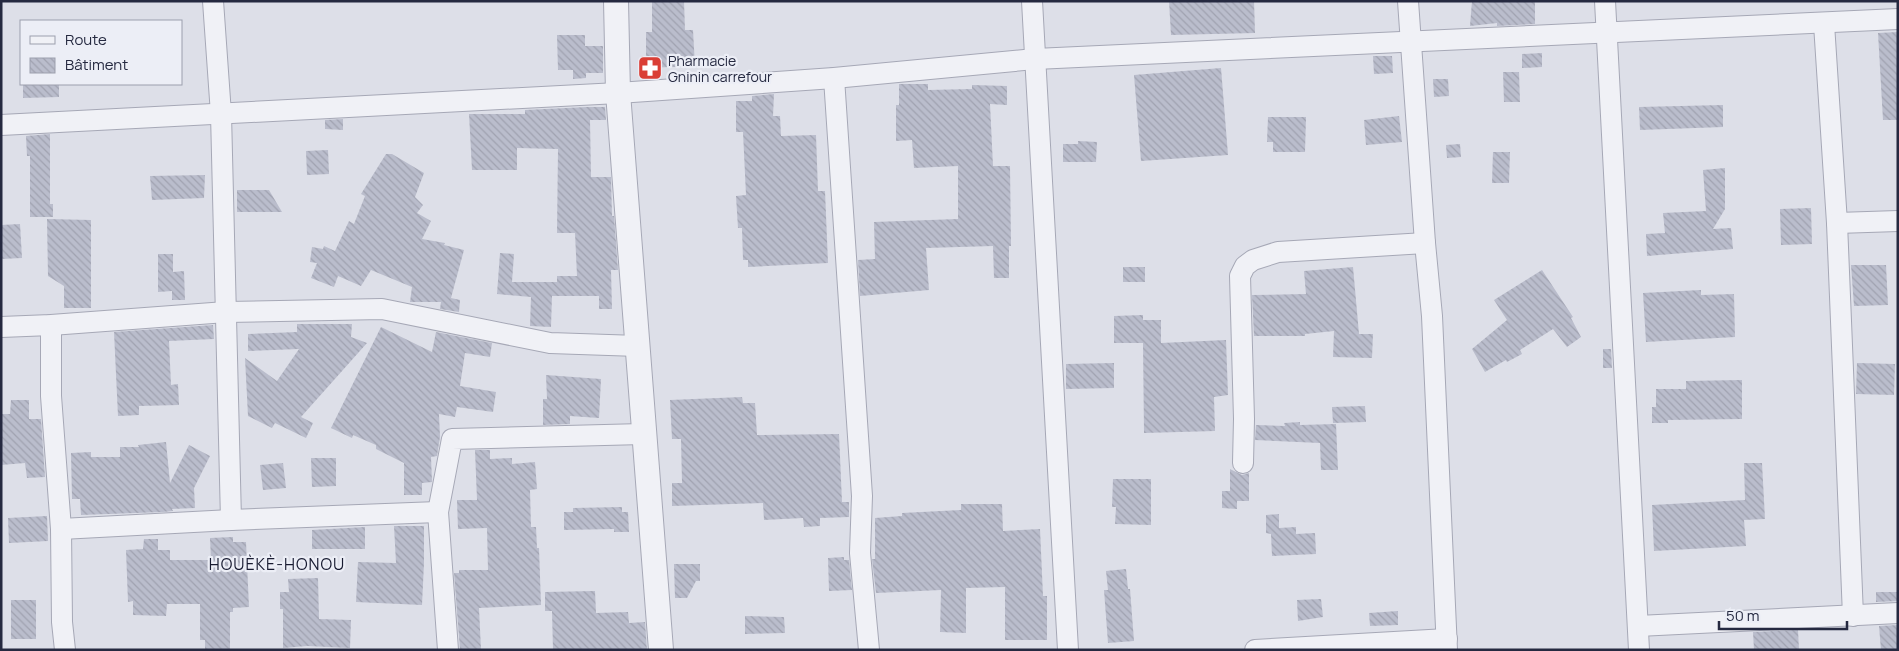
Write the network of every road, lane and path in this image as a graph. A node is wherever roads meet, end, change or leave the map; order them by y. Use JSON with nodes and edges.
{"nodes":[{"id":1,"x":212,"y":1,"type":"edge"},
{"id":2,"x":616,"y":1,"type":"edge"},
{"id":3,"x":1032,"y":1,"type":"edge"},
{"id":4,"x":1408,"y":1,"type":"edge"},
{"id":5,"x":1605,"y":1,"type":"edge"},
{"id":6,"x":1898,"y":19,"type":"edge"},
{"id":7,"x":1824,"y":24,"type":"junction"},
{"id":8,"x":1607,"y":33,"type":"junction"},
{"id":9,"x":1410,"y":43,"type":"junction"},
{"id":10,"x":1035,"y":59,"type":"junction"},
{"id":11,"x":834,"y":78,"type":"junction"},
{"id":12,"x":618,"y":93,"type":"junction"},
{"id":13,"x":221,"y":114,"type":"junction"},
{"id":14,"x":1,"y":125,"type":"edge"},
{"id":15,"x":1898,"y":221,"type":"edge"},
{"id":16,"x":1837,"y":223,"type":"junction"},
{"id":17,"x":1425,"y":243,"type":"junction"},
{"id":18,"x":226,"y":312,"type":"junction"},
{"id":19,"x":52,"y":326,"type":"junction"},
{"id":20,"x":1,"y":328,"type":"edge"},
{"id":21,"x":638,"y":346,"type":"junction"},
{"id":22,"x":643,"y":434,"type":"junction"},
{"id":23,"x":1243,"y":463,"type":"dead end"},
{"id":24,"x":438,"y":512,"type":"junction"},
{"id":25,"x":231,"y":520,"type":"junction"},
{"id":26,"x":60,"y":529,"type":"junction"},
{"id":27,"x":1898,"y":613,"type":"edge"},
{"id":28,"x":1853,"y":616,"type":"junction"},
{"id":29,"x":1638,"y":626,"type":"junction"},
{"id":30,"x":1447,"y":645,"type":"edge"},
{"id":31,"x":65,"y":650,"type":"edge"},
{"id":32,"x":448,"y":650,"type":"edge"},
{"id":33,"x":660,"y":650,"type":"edge"},
{"id":34,"x":869,"y":650,"type":"edge"},
{"id":35,"x":1068,"y":650,"type":"edge"},
{"id":36,"x":1255,"y":650,"type":"edge"},
{"id":37,"x":1639,"y":650,"type":"edge"}],
"edges":[{"from":1,"to":13,"type":"street"},
{"from":2,"to":12,"type":"street"},
{"from":3,"to":10,"type":"street"},
{"from":4,"to":9,"type":"street"},
{"from":5,"to":8,"type":"street"},
{"from":6,"to":7,"type":"street"},
{"from":7,"to":8,"type":"street"},
{"from":7,"to":16,"type":"street"},
{"from":8,"to":9,"type":"street"},
{"from":8,"to":29,"type":"street"},
{"from":9,"to":10,"type":"street"},
{"from":9,"to":17,"type":"street"},
{"from":10,"to":11,"type":"street"},
{"from":10,"to":35,"type":"street"},
{"from":11,"to":12,"type":"street"},
{"from":11,"to":34,"type":"street"},
{"from":12,"to":13,"type":"street"},
{"from":12,"to":21,"type":"street"},
{"from":13,"to":14,"type":"street"},
{"from":13,"to":18,"type":"street"},
{"from":15,"to":16,"type":"street"},
{"from":16,"to":28,"type":"street"},
{"from":17,"to":23,"type":"street"},
{"from":17,"to":30,"type":"street"},
{"from":18,"to":19,"type":"street"},
{"from":18,"to":21,"type":"street"},
{"from":18,"to":25,"type":"street"},
{"from":19,"to":20,"type":"street"},
{"from":19,"to":26,"type":"street"},
{"from":21,"to":22,"type":"street"},
{"from":22,"to":24,"type":"street"},
{"from":22,"to":33,"type":"street"},
{"from":24,"to":25,"type":"street"},
{"from":24,"to":32,"type":"street"},
{"from":25,"to":26,"type":"street"},
{"from":26,"to":31,"type":"street"},
{"from":27,"to":28,"type":"street"},
{"from":28,"to":29,"type":"street"},
{"from":29,"to":37,"type":"street"},
{"from":30,"to":36,"type":"street"}]}
